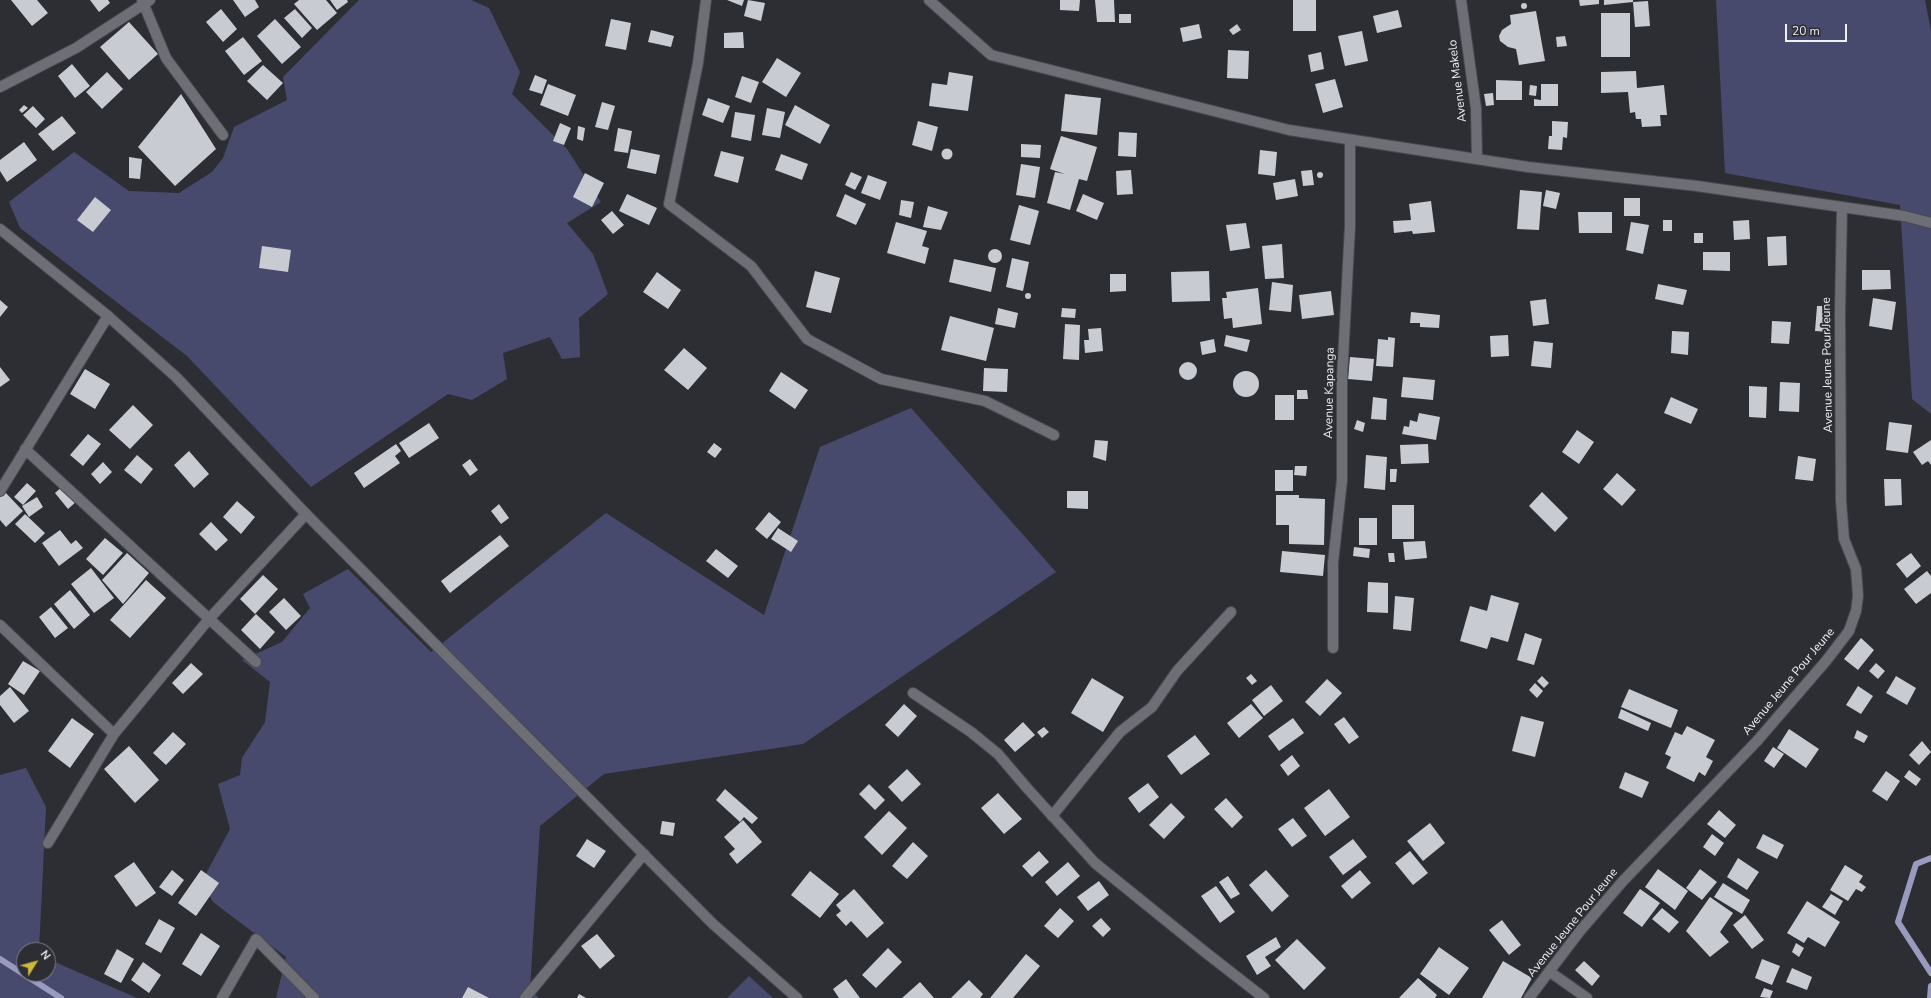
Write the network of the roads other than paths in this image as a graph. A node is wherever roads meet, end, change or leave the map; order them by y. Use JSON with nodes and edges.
{"nodes":[{"id":1,"x":706,"y":0,"type":"edge"},
{"id":2,"x":929,"y":0,"type":"edge"},
{"id":3,"x":1461,"y":0,"type":"edge"},
{"id":4,"x":146,"y":1,"type":"edge"},
{"id":5,"x":0,"y":87,"type":"edge"},
{"id":6,"x":223,"y":136,"type":"dead end"},
{"id":7,"x":1350,"y":140,"type":"junction"},
{"id":8,"x":1477,"y":159,"type":"junction"},
{"id":9,"x":1842,"y":207,"type":"junction"},
{"id":10,"x":1931,"y":223,"type":"edge"},
{"id":11,"x":0,"y":229,"type":"edge"},
{"id":12,"x":108,"y":316,"type":"junction"},
{"id":13,"x":1054,"y":435,"type":"dead end"},
{"id":14,"x":25,"y":449,"type":"junction"},
{"id":15,"x":0,"y":491,"type":"edge"},
{"id":16,"x":306,"y":514,"type":"junction"},
{"id":17,"x":1231,"y":612,"type":"dead end"},
{"id":18,"x":209,"y":619,"type":"junction"},
{"id":19,"x":0,"y":625,"type":"edge"},
{"id":20,"x":1333,"y":648,"type":"dead end"},
{"id":21,"x":256,"y":662,"type":"dead end"},
{"id":22,"x":913,"y":693,"type":"dead end"},
{"id":23,"x":114,"y":734,"type":"junction"},
{"id":24,"x":1052,"y":816,"type":"junction"},
{"id":25,"x":48,"y":843,"type":"dead end"},
{"id":26,"x":644,"y":854,"type":"junction"},
{"id":27,"x":1550,"y":972,"type":"junction"},
{"id":28,"x":222,"y":998,"type":"edge"},
{"id":29,"x":314,"y":998,"type":"edge"},
{"id":30,"x":525,"y":998,"type":"edge"},
{"id":31,"x":797,"y":998,"type":"edge"},
{"id":32,"x":1264,"y":998,"type":"edge"},
{"id":33,"x":1529,"y":998,"type":"edge"},
{"id":34,"x":1587,"y":998,"type":"edge"}],
"edges":[{"from":1,"to":13,"type":"street"},
{"from":2,"to":7,"type":"street"},
{"from":3,"to":8,"type":"street","name":"Avenue Makelo"},
{"from":4,"to":5,"type":"street"},
{"from":4,"to":6,"type":"street"},
{"from":7,"to":8,"type":"street"},
{"from":7,"to":20,"type":"street","name":"Avenue Kapanga"},
{"from":8,"to":9,"type":"street"},
{"from":9,"to":10,"type":"street"},
{"from":9,"to":27,"type":"street","name":"Avenue Jeune Pour Jeune"},
{"from":11,"to":12,"type":"street"},
{"from":12,"to":14,"type":"street"},
{"from":12,"to":16,"type":"street"},
{"from":14,"to":15,"type":"street"},
{"from":14,"to":18,"type":"street"},
{"from":16,"to":18,"type":"street"},
{"from":16,"to":26,"type":"street"},
{"from":17,"to":24,"type":"street"},
{"from":18,"to":21,"type":"street"},
{"from":18,"to":23,"type":"street"},
{"from":19,"to":23,"type":"street"},
{"from":22,"to":24,"type":"street"},
{"from":23,"to":25,"type":"street"},
{"from":24,"to":32,"type":"street"},
{"from":26,"to":30,"type":"street"},
{"from":26,"to":31,"type":"street"},
{"from":27,"to":33,"type":"street","name":"Avenue Jeune Pour Jeune"},
{"from":27,"to":34,"type":"street"},
{"from":28,"to":29,"type":"street"}]}
